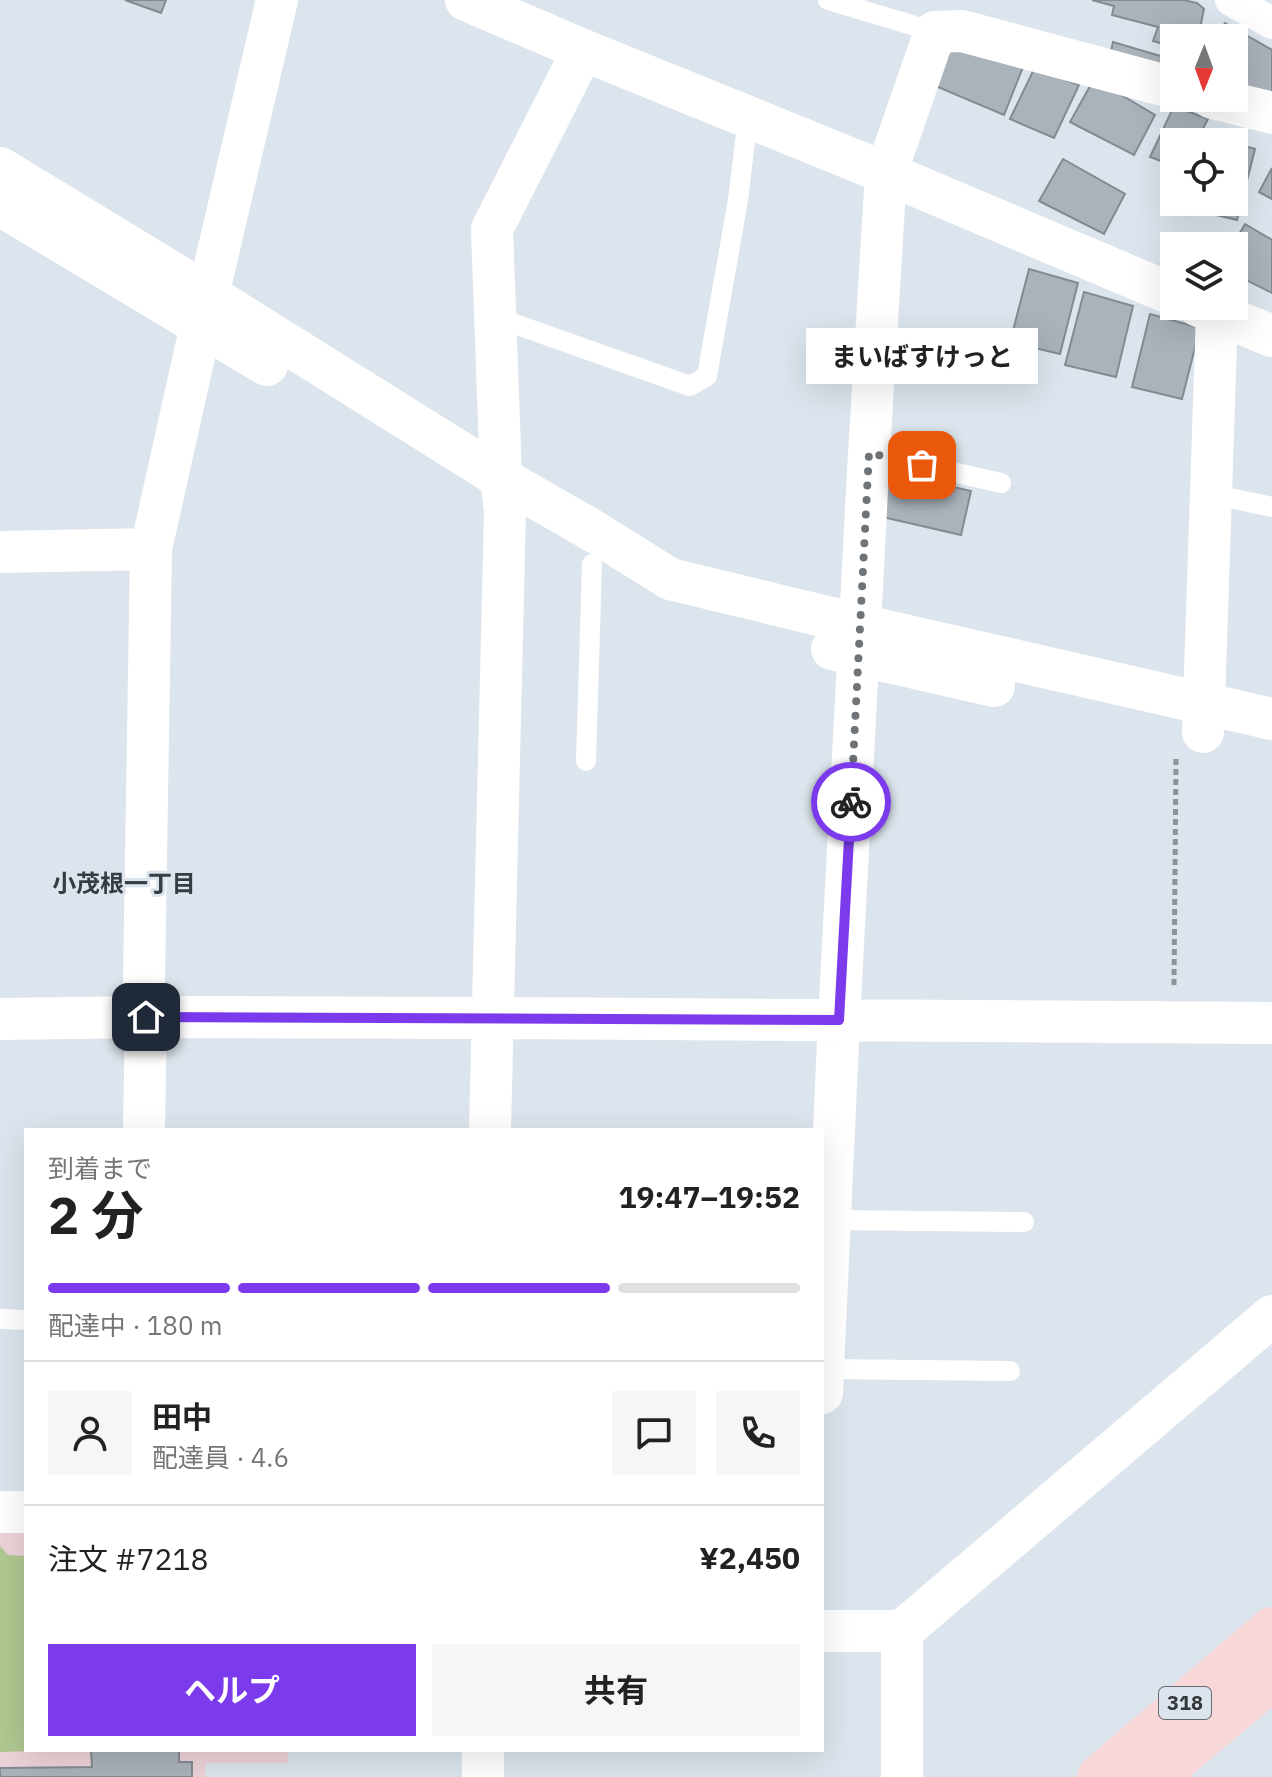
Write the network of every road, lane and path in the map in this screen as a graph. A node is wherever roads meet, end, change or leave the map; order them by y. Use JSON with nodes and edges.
{"nodes":[{"id":1,"x":277,"y":0,"type":"edge"},
{"id":2,"x":466,"y":0,"type":"edge"},
{"id":3,"x":828,"y":0,"type":"edge"},
{"id":4,"x":1231,"y":0,"type":"edge"},
{"id":5,"x":957,"y":21,"type":"edge"},
{"id":6,"x":1272,"y":23,"type":"edge"},
{"id":7,"x":583,"y":50,"type":"junction"},
{"id":8,"x":1160,"y":84,"type":"edge"},
{"id":9,"x":1248,"y":107,"type":"edge"},
{"id":10,"x":1272,"y":113,"type":"edge"},
{"id":11,"x":748,"y":117,"type":"junction"},
{"id":12,"x":0,"y":168,"type":"edge"},
{"id":13,"x":886,"y":173,"type":"junction"},
{"id":14,"x":0,"y":205,"type":"edge"},
{"id":15,"x":1160,"y":289,"type":"edge"},
{"id":16,"x":205,"y":310,"type":"junction"},
{"id":17,"x":495,"y":317,"type":"junction"},
{"id":18,"x":1208,"y":320,"type":"edge"},
{"id":19,"x":1233,"y":320,"type":"edge"},
{"id":20,"x":1272,"y":336,"type":"edge"},
{"id":21,"x":869,"y":453,"type":"junction"},
{"id":22,"x":1001,"y":483,"type":"dead end"},
{"id":23,"x":503,"y":494,"type":"junction"},
{"id":24,"x":1211,"y":494,"type":"junction"},
{"id":25,"x":1272,"y":507,"type":"edge"},
{"id":26,"x":151,"y":549,"type":"junction"},
{"id":27,"x":0,"y":552,"type":"edge"},
{"id":28,"x":592,"y":564,"type":"junction"},
{"id":29,"x":859,"y":640,"type":"junction"},
{"id":30,"x":1272,"y":719,"type":"edge"},
{"id":31,"x":1195,"y":721,"type":"junction"},
{"id":32,"x":1272,"y":748,"type":"edge"},
{"id":33,"x":586,"y":761,"type":"dead end"},
{"id":34,"x":146,"y":1017,"type":"junction"},
{"id":35,"x":492,"y":1018,"type":"junction"},
{"id":36,"x":0,"y":1019,"type":"edge"},
{"id":37,"x":839,"y":1020,"type":"junction"},
{"id":38,"x":1174,"y":1022,"type":"junction"},
{"id":39,"x":1272,"y":1023,"type":"edge"},
{"id":40,"x":144,"y":1128,"type":"edge"},
{"id":41,"x":490,"y":1128,"type":"edge"},
{"id":42,"x":1024,"y":1222,"type":"dead end"},
{"id":43,"x":827,"y":1240,"type":"edge"},
{"id":44,"x":1272,"y":1316,"type":"edge"},
{"id":45,"x":0,"y":1319,"type":"edge"},
{"id":46,"x":24,"y":1320,"type":"edge"},
{"id":47,"x":824,"y":1346,"type":"edge"},
{"id":48,"x":1010,"y":1371,"type":"dead end"},
{"id":49,"x":824,"y":1381,"type":"edge"},
{"id":50,"x":0,"y":1512,"type":"edge"},
{"id":51,"x":24,"y":1512,"type":"edge"},
{"id":52,"x":1272,"y":1629,"type":"edge"},
{"id":53,"x":824,"y":1631,"type":"edge"},
{"id":54,"x":902,"y":1631,"type":"junction"},
{"id":55,"x":1272,"y":1679,"type":"edge"},
{"id":56,"x":483,"y":1752,"type":"edge"},
{"id":57,"x":483,"y":1777,"type":"edge"},
{"id":58,"x":902,"y":1777,"type":"edge"},
{"id":59,"x":1099,"y":1777,"type":"edge"},
{"id":60,"x":1155,"y":1777,"type":"edge"}],
"edges":[{"from":1,"to":16,"type":"street"},
{"from":2,"to":7,"type":"street"},
{"from":3,"to":5,"type":"lane"},
{"from":4,"to":6,"type":"street"},
{"from":5,"to":8,"type":"street"},
{"from":5,"to":13,"type":"street"},
{"from":7,"to":11,"type":"street"},
{"from":7,"to":17,"type":"street"},
{"from":9,"to":10,"type":"street"},
{"from":11,"to":13,"type":"street"},
{"from":11,"to":17,"type":"lane"},
{"from":12,"to":16,"type":"street"},
{"from":13,"to":15,"type":"street"},
{"from":13,"to":21,"type":"street"},
{"from":14,"to":16,"type":"street"},
{"from":16,"to":23,"type":"street"},
{"from":16,"to":26,"type":"street"},
{"from":17,"to":23,"type":"street"},
{"from":18,"to":24,"type":"street"},
{"from":19,"to":20,"type":"street"},
{"from":21,"to":22,"type":"lane"},
{"from":21,"to":29,"type":"street"},
{"from":23,"to":28,"type":"street"},
{"from":23,"to":29,"type":"street"},
{"from":23,"to":35,"type":"street"},
{"from":24,"to":25,"type":"lane"},
{"from":24,"to":31,"type":"street"},
{"from":26,"to":27,"type":"street"},
{"from":26,"to":34,"type":"street"},
{"from":28,"to":29,"type":"street"},
{"from":28,"to":33,"type":"lane"},
{"from":29,"to":31,"type":"street"},
{"from":29,"to":37,"type":"street"},
{"from":30,"to":31,"type":"street"},
{"from":31,"to":32,"type":"street"},
{"from":31,"to":38,"type":"path"},
{"from":34,"to":35,"type":"street"},
{"from":34,"to":36,"type":"street"},
{"from":34,"to":40,"type":"street"},
{"from":35,"to":37,"type":"street"},
{"from":35,"to":41,"type":"street"},
{"from":37,"to":38,"type":"street"},
{"from":37,"to":43,"type":"street"},
{"from":38,"to":39,"type":"street"},
{"from":42,"to":43,"type":"lane"},
{"from":43,"to":47,"type":"street"},
{"from":44,"to":54,"type":"street"},
{"from":45,"to":46,"type":"lane"},
{"from":48,"to":49,"type":"lane"},
{"from":50,"to":51,"type":"street"},
{"from":52,"to":59,"type":"main road","number":"318"},
{"from":53,"to":54,"type":"street"},
{"from":54,"to":58,"type":"street"},
{"from":55,"to":60,"type":"main road","number":"318"},
{"from":56,"to":57,"type":"street"}]}
